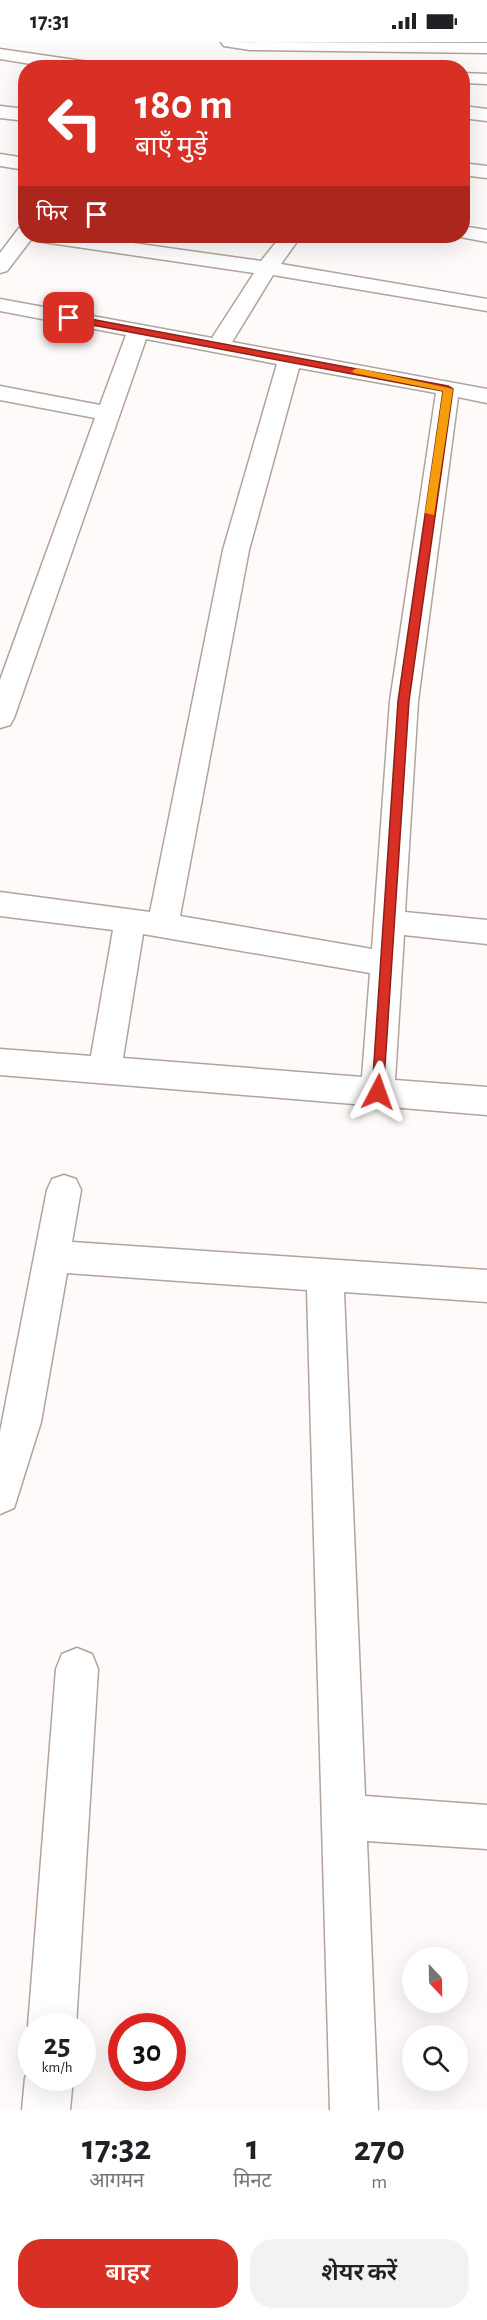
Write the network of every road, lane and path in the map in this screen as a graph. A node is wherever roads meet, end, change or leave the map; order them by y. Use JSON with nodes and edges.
{"nodes":[{"id":1,"x":230,"y":42,"type":"edge"},
{"id":2,"x":487,"y":48,"type":"edge"},
{"id":3,"x":0,"y":54,"type":"edge"},
{"id":4,"x":41,"y":60,"type":"edge"},
{"id":5,"x":470,"y":78,"type":"edge"},
{"id":6,"x":487,"y":79,"type":"edge"},
{"id":7,"x":0,"y":112,"type":"edge"},
{"id":8,"x":470,"y":113,"type":"edge"},
{"id":9,"x":18,"y":114,"type":"edge"},
{"id":10,"x":487,"y":115,"type":"edge"},
{"id":11,"x":0,"y":160,"type":"edge"},
{"id":12,"x":18,"y":163,"type":"edge"},
{"id":13,"x":470,"y":170,"type":"edge"},
{"id":14,"x":487,"y":172,"type":"edge"},
{"id":15,"x":0,"y":228,"type":"edge"},
{"id":16,"x":18,"y":232,"type":"edge"},
{"id":17,"x":470,"y":233,"type":"edge"},
{"id":18,"x":487,"y":236,"type":"edge"},
{"id":19,"x":18,"y":243,"type":"edge"},
{"id":20,"x":93,"y":243,"type":"edge"},
{"id":21,"x":286,"y":243,"type":"edge"},
{"id":22,"x":0,"y":267,"type":"edge"},
{"id":23,"x":267,"y":268,"type":"junction"},
{"id":24,"x":0,"y":305,"type":"edge"},
{"id":25,"x":487,"y":305,"type":"edge"},
{"id":26,"x":138,"y":331,"type":"junction"},
{"id":27,"x":219,"y":345,"type":"junction"},
{"id":28,"x":290,"y":358,"type":"junction"},
{"id":29,"x":448,"y":389,"type":"junction"},
{"id":30,"x":0,"y":393,"type":"edge"},
{"id":31,"x":487,"y":396,"type":"edge"},
{"id":32,"x":108,"y":414,"type":"junction"},
{"id":33,"x":0,"y":718,"type":"edge"},
{"id":34,"x":0,"y":904,"type":"edge"},
{"id":35,"x":130,"y":921,"type":"junction"},
{"id":36,"x":389,"y":922,"type":"junction"},
{"id":37,"x":163,"y":925,"type":"junction"},
{"id":38,"x":487,"y":932,"type":"edge"},
{"id":39,"x":387,"y":964,"type":"junction"},
{"id":40,"x":0,"y":1062,"type":"edge"},
{"id":41,"x":105,"y":1071,"type":"junction"},
{"id":42,"x":378,"y":1092,"type":"junction"},
{"id":43,"x":487,"y":1101,"type":"edge"},
{"id":44,"x":64,"y":1190,"type":"dead end"},
{"id":45,"x":52,"y":1256,"type":"junction"},
{"id":46,"x":325,"y":1275,"type":"junction"},
{"id":47,"x":487,"y":1286,"type":"edge"},
{"id":48,"x":0,"y":1495,"type":"edge"},
{"id":49,"x":77,"y":1670,"type":"dead end"},
{"id":50,"x":345,"y":1817,"type":"junction"},
{"id":51,"x":487,"y":1827,"type":"edge"},
{"id":52,"x":53,"y":2013,"type":"edge"},
{"id":53,"x":48,"y":2091,"type":"edge"},
{"id":54,"x":46,"y":2110,"type":"edge"},
{"id":55,"x":354,"y":2110,"type":"edge"}],
"edges":[{"from":1,"to":2,"type":"street"},
{"from":3,"to":4,"type":"street"},
{"from":5,"to":6,"type":"street"},
{"from":7,"to":9,"type":"street"},
{"from":8,"to":10,"type":"street"},
{"from":11,"to":12,"type":"street"},
{"from":13,"to":14,"type":"street"},
{"from":15,"to":16,"type":"street"},
{"from":17,"to":18,"type":"street"},
{"from":19,"to":22,"type":"street"},
{"from":20,"to":23,"type":"street"},
{"from":21,"to":23,"type":"street"},
{"from":23,"to":25,"type":"street"},
{"from":23,"to":27,"type":"street"},
{"from":24,"to":26,"type":"street"},
{"from":26,"to":27,"type":"street"},
{"from":26,"to":32,"type":"street"},
{"from":27,"to":28,"type":"street"},
{"from":28,"to":29,"type":"street"},
{"from":28,"to":37,"type":"street"},
{"from":29,"to":31,"type":"street"},
{"from":29,"to":36,"type":"street"},
{"from":30,"to":32,"type":"street"},
{"from":32,"to":33,"type":"street"},
{"from":34,"to":35,"type":"street"},
{"from":35,"to":37,"type":"street"},
{"from":35,"to":41,"type":"street"},
{"from":36,"to":38,"type":"street"},
{"from":36,"to":39,"type":"street"},
{"from":37,"to":39,"type":"street"},
{"from":39,"to":42,"type":"street"},
{"from":40,"to":41,"type":"street"},
{"from":41,"to":42,"type":"street"},
{"from":42,"to":43,"type":"street"},
{"from":44,"to":45,"type":"street"},
{"from":45,"to":46,"type":"street"},
{"from":45,"to":48,"type":"street"},
{"from":46,"to":47,"type":"street"},
{"from":46,"to":50,"type":"street"},
{"from":49,"to":52,"type":"street"},
{"from":50,"to":51,"type":"street"},
{"from":50,"to":55,"type":"street"},
{"from":53,"to":54,"type":"street"}]}
